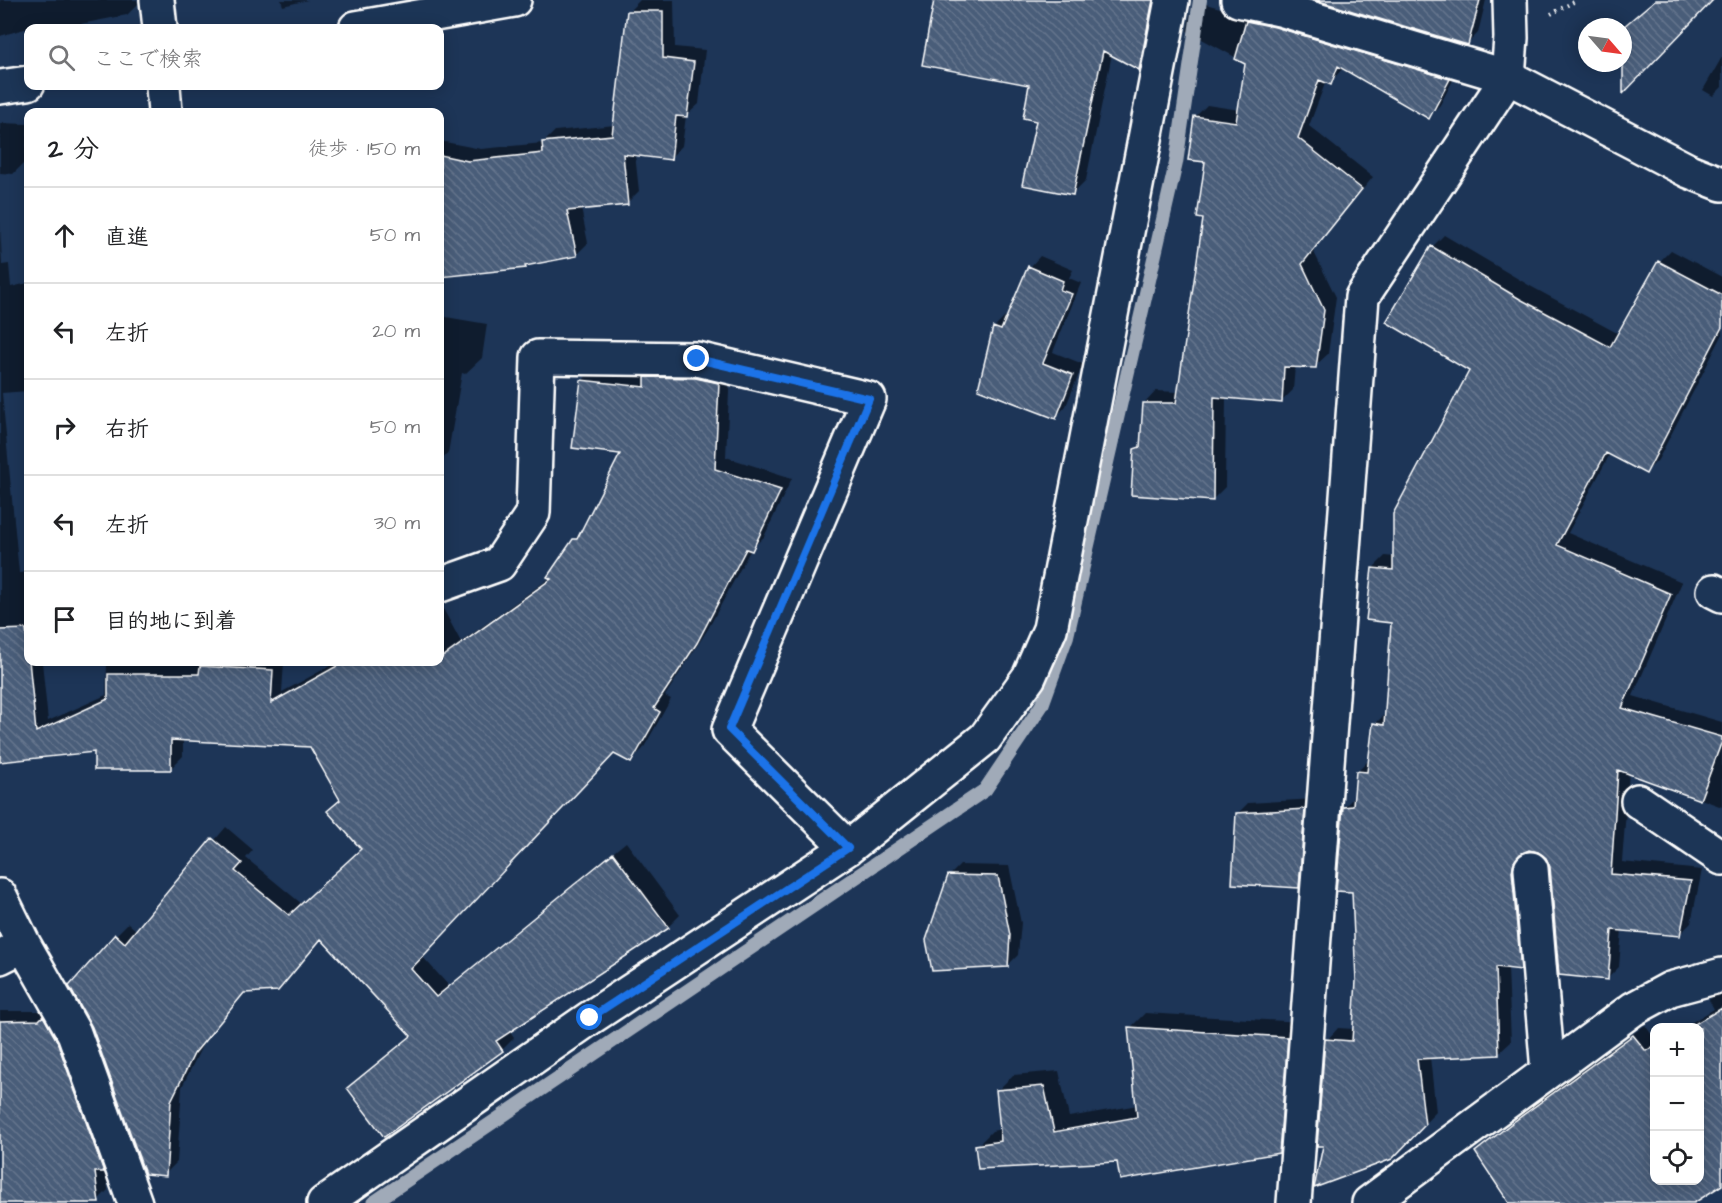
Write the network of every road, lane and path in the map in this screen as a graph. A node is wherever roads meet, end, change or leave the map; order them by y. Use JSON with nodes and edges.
{"nodes":[{"id":1,"x":158,"y":0,"type":"edge"},
{"id":2,"x":514,"y":0,"type":"edge"},
{"id":3,"x":1172,"y":0,"type":"edge"},
{"id":4,"x":1238,"y":0,"type":"edge"},
{"id":5,"x":1510,"y":0,"type":"edge"},
{"id":6,"x":160,"y":24,"type":"edge"},
{"id":7,"x":379,"y":24,"type":"edge"},
{"id":8,"x":1508,"y":77,"type":"junction"},
{"id":9,"x":24,"y":84,"type":"edge"},
{"id":10,"x":0,"y":87,"type":"edge"},
{"id":11,"x":164,"y":90,"type":"edge"},
{"id":12,"x":165,"y":108,"type":"edge"},
{"id":13,"x":1722,"y":184,"type":"edge"},
{"id":14,"x":444,"y":584,"type":"edge"},
{"id":15,"x":1638,"y":801,"type":"dead end"},
{"id":16,"x":848,"y":848,"type":"junction"},
{"id":17,"x":1722,"y":858,"type":"edge"},
{"id":18,"x":1531,"y":869,"type":"dead end"},
{"id":19,"x":0,"y":896,"type":"edge"},
{"id":20,"x":12,"y":951,"type":"edge"},
{"id":21,"x":1722,"y":975,"type":"edge"},
{"id":22,"x":1548,"y":1071,"type":"junction"},
{"id":23,"x":135,"y":1203,"type":"edge"},
{"id":24,"x":324,"y":1203,"type":"edge"},
{"id":25,"x":1294,"y":1203,"type":"edge"},
{"id":26,"x":1369,"y":1203,"type":"edge"}],
"edges":[{"from":1,"to":6,"type":"street"},
{"from":2,"to":7,"type":"street"},
{"from":3,"to":16,"type":"street"},
{"from":4,"to":8,"type":"street"},
{"from":5,"to":8,"type":"street"},
{"from":8,"to":13,"type":"street"},
{"from":8,"to":25,"type":"street"},
{"from":9,"to":10,"type":"street"},
{"from":11,"to":12,"type":"street"},
{"from":14,"to":16,"type":"street"},
{"from":15,"to":17,"type":"street"},
{"from":16,"to":24,"type":"street"},
{"from":18,"to":22,"type":"street"},
{"from":19,"to":20,"type":"street"},
{"from":20,"to":23,"type":"street"},
{"from":21,"to":22,"type":"street"},
{"from":22,"to":26,"type":"street"}]}
